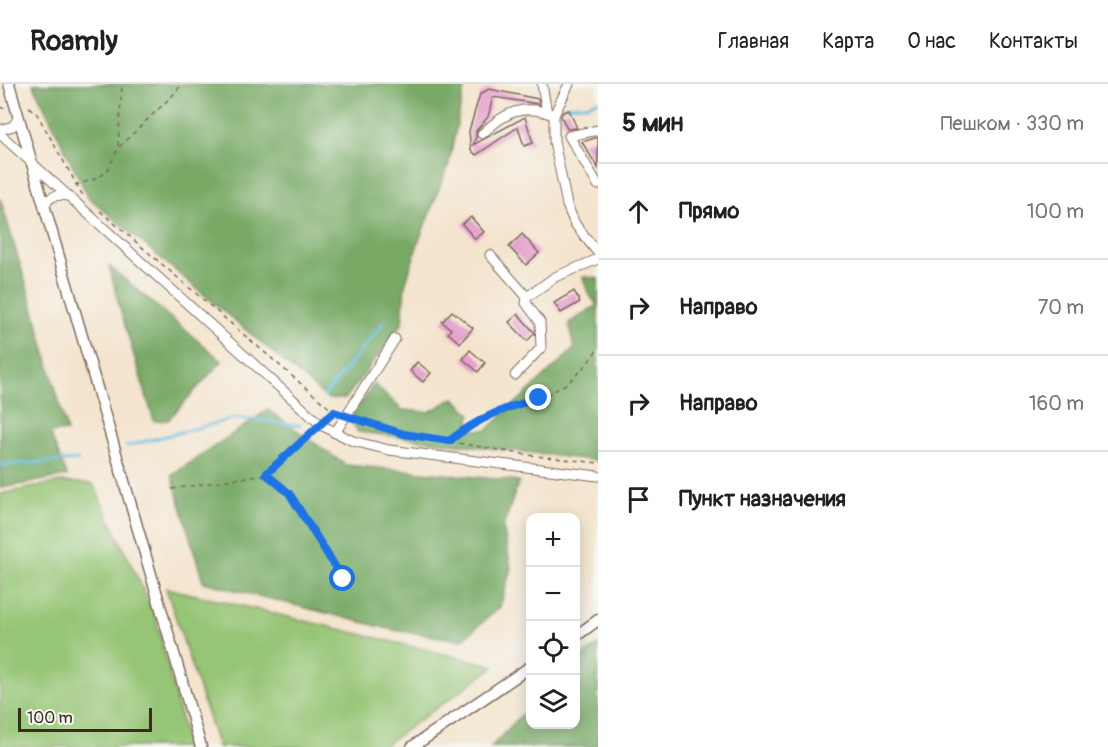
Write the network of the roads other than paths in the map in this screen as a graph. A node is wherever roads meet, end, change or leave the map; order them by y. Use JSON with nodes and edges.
{"nodes":[{"id":1,"x":9,"y":84,"type":"edge"},
{"id":2,"x":569,"y":84,"type":"edge"},
{"id":3,"x":539,"y":85,"type":"edge"},
{"id":4,"x":550,"y":114,"type":"junction"},
{"id":5,"x":19,"y":117,"type":"junction"},
{"id":6,"x":0,"y":130,"type":"edge"},
{"id":7,"x":598,"y":130,"type":"edge"},
{"id":8,"x":0,"y":134,"type":"edge"},
{"id":9,"x":482,"y":134,"type":"dead end"},
{"id":10,"x":32,"y":163,"type":"junction"},
{"id":11,"x":598,"y":185,"type":"edge"},
{"id":12,"x":69,"y":196,"type":"junction"},
{"id":13,"x":44,"y":208,"type":"junction"},
{"id":14,"x":596,"y":246,"type":"edge"},
{"id":15,"x":490,"y":255,"type":"dead end"},
{"id":16,"x":598,"y":259,"type":"edge"},
{"id":17,"x":527,"y":297,"type":"junction"},
{"id":18,"x":395,"y":339,"type":"dead end"},
{"id":19,"x":515,"y":375,"type":"dead end"},
{"id":20,"x":335,"y":433,"type":"junction"},
{"id":21,"x":598,"y":476,"type":"edge"},
{"id":22,"x":598,"y":620,"type":"edge"},
{"id":23,"x":580,"y":633,"type":"edge"},
{"id":24,"x":526,"y":670,"type":"edge"},
{"id":25,"x":201,"y":747,"type":"edge"},
{"id":26,"x":412,"y":747,"type":"edge"}],
"edges":[{"from":1,"to":5,"type":"main road"},
{"from":2,"to":4,"type":"street"},
{"from":3,"to":4,"type":"street"},
{"from":4,"to":9,"type":"street"},
{"from":4,"to":14,"type":"street"},
{"from":5,"to":6,"type":"street"},
{"from":5,"to":10,"type":"main road"},
{"from":7,"to":11,"type":"street"},
{"from":8,"to":10,"type":"street"},
{"from":10,"to":12,"type":"street"},
{"from":10,"to":13,"type":"main road"},
{"from":12,"to":13,"type":"street"},
{"from":12,"to":20,"type":"street"},
{"from":13,"to":25,"type":"main road"},
{"from":15,"to":17,"type":"street"},
{"from":16,"to":17,"type":"street"},
{"from":17,"to":19,"type":"street"},
{"from":18,"to":20,"type":"street"},
{"from":20,"to":21,"type":"street"},
{"from":22,"to":23,"type":"main road"},
{"from":24,"to":26,"type":"main road"}]}
